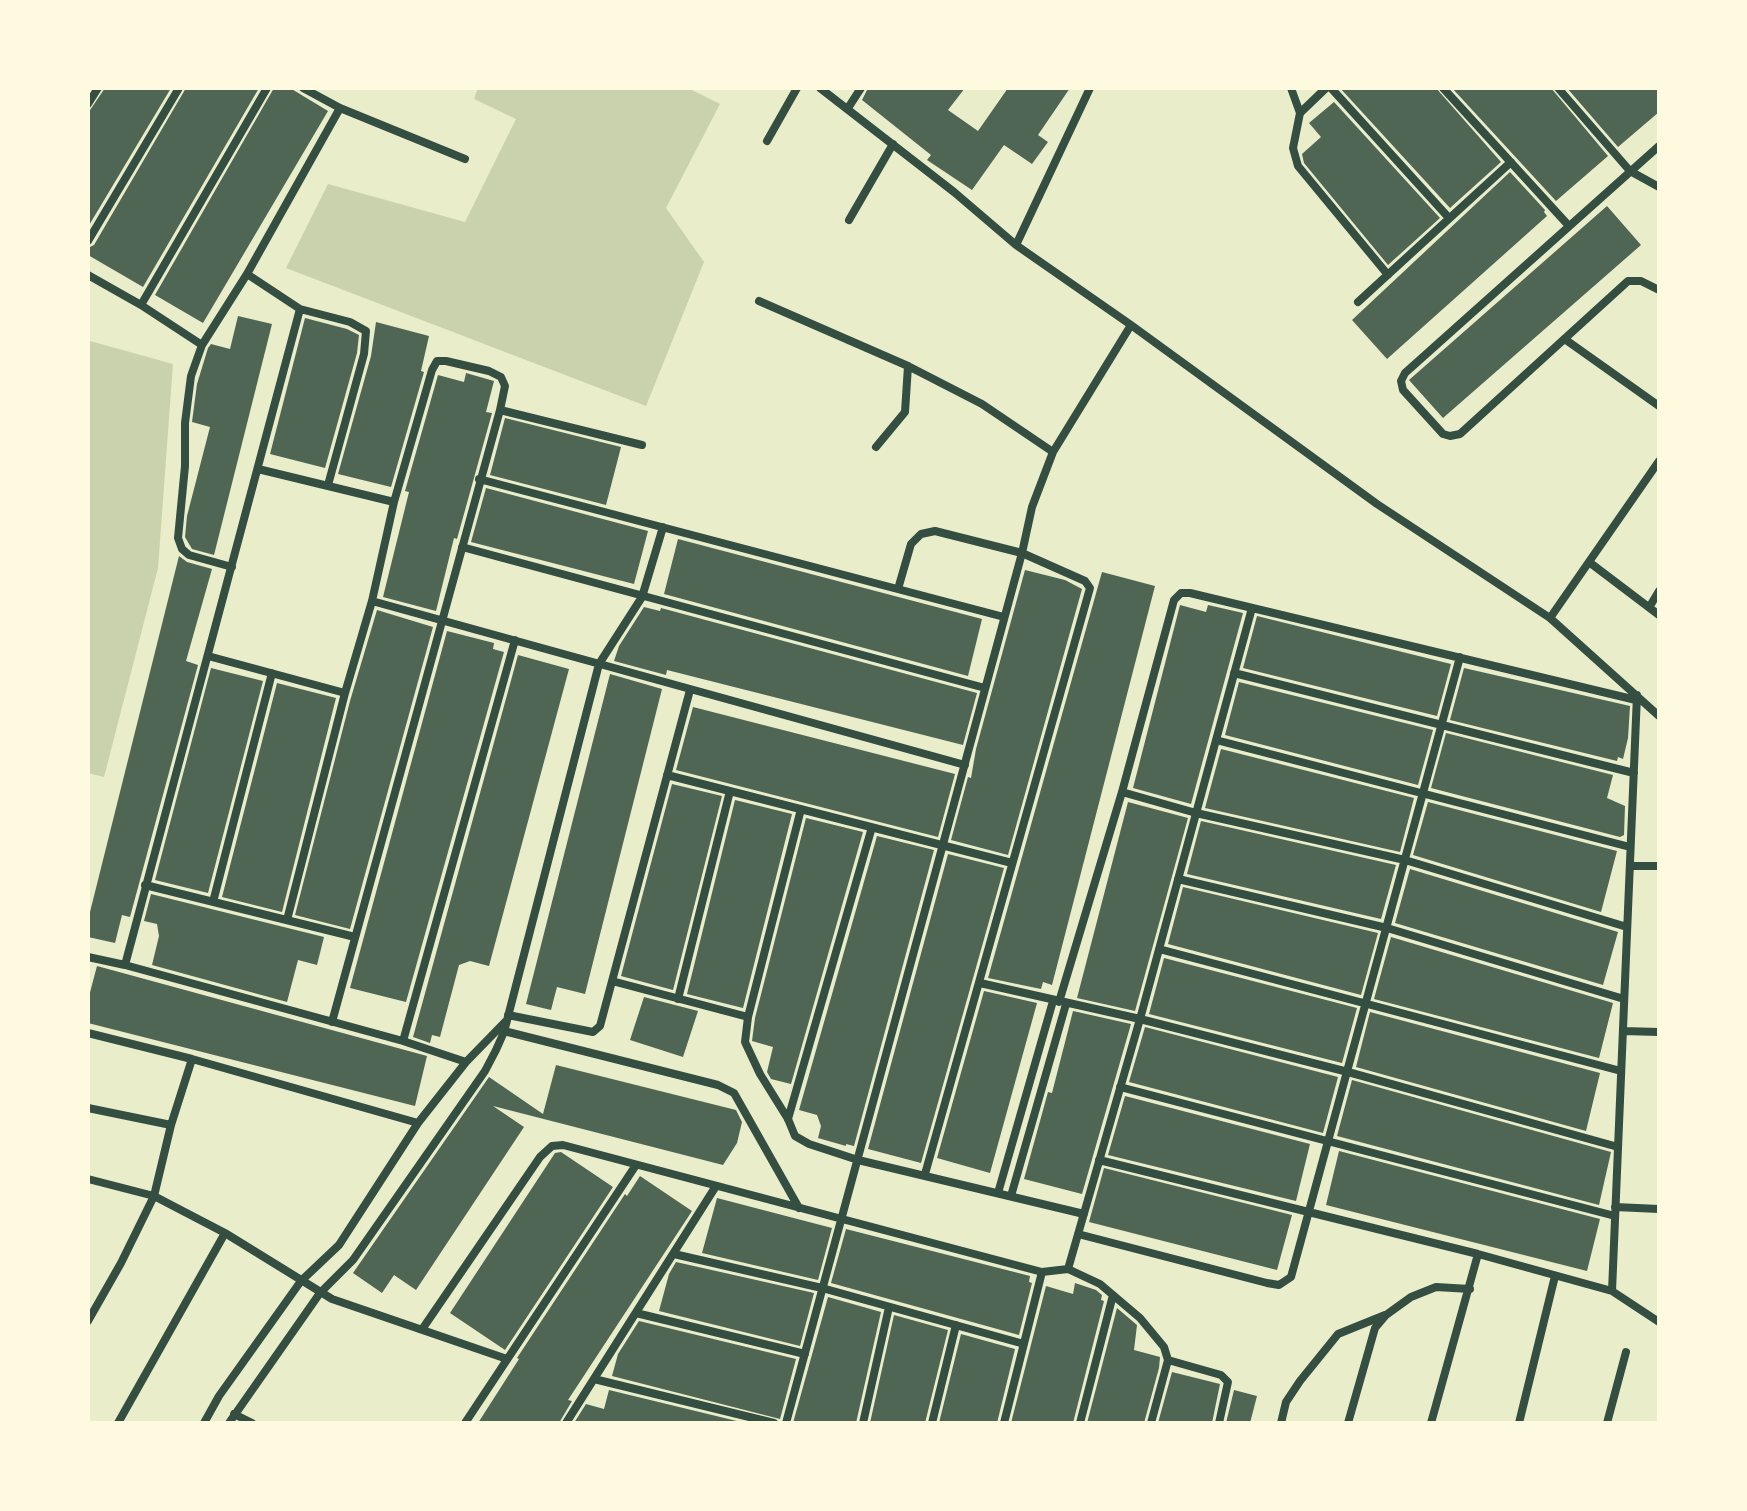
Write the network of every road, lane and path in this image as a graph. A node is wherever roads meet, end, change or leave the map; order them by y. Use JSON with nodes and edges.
{"nodes":[{"id":1,"x":98,"y":88,"type":"edge"},
{"id":2,"x":179,"y":88,"type":"edge"},
{"id":3,"x":267,"y":88,"type":"edge"},
{"id":4,"x":303,"y":88,"type":"edge"},
{"id":5,"x":797,"y":88,"type":"edge"},
{"id":6,"x":820,"y":88,"type":"edge"},
{"id":7,"x":861,"y":88,"type":"edge"},
{"id":8,"x":1090,"y":88,"type":"edge"},
{"id":9,"x":1291,"y":88,"type":"edge"},
{"id":10,"x":1329,"y":88,"type":"edge"},
{"id":11,"x":1443,"y":88,"type":"edge"},
{"id":12,"x":1558,"y":88,"type":"edge"},
{"id":13,"x":88,"y":104,"type":"edge"},
{"id":14,"x":340,"y":108,"type":"junction"},
{"id":15,"x":848,"y":108,"type":"junction"},
{"id":16,"x":1300,"y":113,"type":"junction"},
{"id":17,"x":767,"y":141,"type":"dead end"},
{"id":18,"x":893,"y":144,"type":"junction"},
{"id":19,"x":1659,"y":146,"type":"edge"},
{"id":20,"x":465,"y":159,"type":"dead end"},
{"id":21,"x":1511,"y":162,"type":"junction"},
{"id":22,"x":1630,"y":171,"type":"junction"},
{"id":23,"x":1659,"y":187,"type":"edge"},
{"id":24,"x":1449,"y":218,"type":"junction"},
{"id":25,"x":849,"y":220,"type":"dead end"},
{"id":26,"x":1569,"y":226,"type":"junction"},
{"id":27,"x":88,"y":241,"type":"edge"},
{"id":28,"x":1016,"y":245,"type":"junction"},
{"id":29,"x":247,"y":274,"type":"junction"},
{"id":30,"x":88,"y":275,"type":"edge"},
{"id":31,"x":1388,"y":275,"type":"junction"},
{"id":32,"x":1659,"y":290,"type":"edge"},
{"id":33,"x":759,"y":301,"type":"dead end"},
{"id":34,"x":1358,"y":302,"type":"dead end"},
{"id":35,"x":141,"y":305,"type":"junction"},
{"id":36,"x":300,"y":309,"type":"junction"},
{"id":37,"x":1131,"y":325,"type":"junction"},
{"id":38,"x":1566,"y":340,"type":"junction"},
{"id":39,"x":202,"y":345,"type":"junction"},
{"id":40,"x":908,"y":366,"type":"junction"},
{"id":41,"x":1659,"y":406,"type":"edge"},
{"id":42,"x":500,"y":410,"type":"junction"},
{"id":43,"x":642,"y":445,"type":"dead end"},
{"id":44,"x":876,"y":447,"type":"dead end"},
{"id":45,"x":1053,"y":452,"type":"junction"},
{"id":46,"x":1659,"y":461,"type":"edge"},
{"id":47,"x":258,"y":469,"type":"junction"},
{"id":48,"x":479,"y":479,"type":"junction"},
{"id":49,"x":328,"y":485,"type":"junction"},
{"id":50,"x":394,"y":502,"type":"junction"},
{"id":51,"x":663,"y":527,"type":"junction"},
{"id":52,"x":462,"y":547,"type":"junction"},
{"id":53,"x":1022,"y":553,"type":"junction"},
{"id":54,"x":1589,"y":562,"type":"junction"},
{"id":55,"x":232,"y":567,"type":"junction"},
{"id":56,"x":898,"y":589,"type":"junction"},
{"id":57,"x":1659,"y":591,"type":"edge"},
{"id":58,"x":642,"y":597,"type":"junction"},
{"id":59,"x":372,"y":601,"type":"junction"},
{"id":60,"x":1650,"y":606,"type":"junction"},
{"id":61,"x":1252,"y":608,"type":"junction"},
{"id":62,"x":1659,"y":615,"type":"edge"},
{"id":63,"x":1004,"y":617,"type":"junction"},
{"id":64,"x":1550,"y":618,"type":"junction"},
{"id":65,"x":441,"y":620,"type":"junction"},
{"id":66,"x":515,"y":640,"type":"junction"},
{"id":67,"x":208,"y":656,"type":"junction"},
{"id":68,"x":1460,"y":657,"type":"junction"},
{"id":69,"x":599,"y":664,"type":"junction"},
{"id":70,"x":272,"y":673,"type":"junction"},
{"id":71,"x":1234,"y":673,"type":"junction"},
{"id":72,"x":985,"y":688,"type":"junction"},
{"id":73,"x":690,"y":690,"type":"junction"},
{"id":74,"x":345,"y":693,"type":"junction"},
{"id":75,"x":1636,"y":697,"type":"junction"},
{"id":76,"x":1659,"y":716,"type":"edge"},
{"id":77,"x":1441,"y":726,"type":"junction"},
{"id":78,"x":1216,"y":740,"type":"junction"},
{"id":79,"x":965,"y":765,"type":"junction"},
{"id":80,"x":1634,"y":773,"type":"junction"},
{"id":81,"x":667,"y":775,"type":"junction"},
{"id":82,"x":730,"y":791,"type":"junction"},
{"id":83,"x":1122,"y":792,"type":"junction"},
{"id":84,"x":1423,"y":794,"type":"junction"},
{"id":85,"x":801,"y":809,"type":"junction"},
{"id":86,"x":1196,"y":813,"type":"junction"},
{"id":87,"x":872,"y":827,"type":"junction"},
{"id":88,"x":943,"y":846,"type":"junction"},
{"id":89,"x":1630,"y":847,"type":"junction"},
{"id":90,"x":1405,"y":860,"type":"junction"},
{"id":91,"x":1012,"y":863,"type":"junction"},
{"id":92,"x":1630,"y":866,"type":"junction"},
{"id":93,"x":1659,"y":866,"type":"edge"},
{"id":94,"x":1178,"y":879,"type":"junction"},
{"id":95,"x":145,"y":885,"type":"junction"},
{"id":96,"x":213,"y":902,"type":"junction"},
{"id":97,"x":287,"y":920,"type":"junction"},
{"id":98,"x":1627,"y":927,"type":"junction"},
{"id":99,"x":1387,"y":928,"type":"junction"},
{"id":100,"x":355,"y":937,"type":"junction"},
{"id":101,"x":1159,"y":949,"type":"junction"},
{"id":102,"x":88,"y":957,"type":"edge"},
{"id":103,"x":125,"y":965,"type":"junction"},
{"id":104,"x":612,"y":981,"type":"junction"},
{"id":105,"x":980,"y":983,"type":"junction"},
{"id":106,"x":678,"y":999,"type":"junction"},
{"id":107,"x":1624,"y":999,"type":"junction"},
{"id":108,"x":1059,"y":1002,"type":"junction"},
{"id":109,"x":1366,"y":1004,"type":"junction"},
{"id":110,"x":748,"y":1017,"type":"junction"},
{"id":111,"x":507,"y":1018,"type":"junction"},
{"id":112,"x":1140,"y":1019,"type":"junction"},
{"id":113,"x":332,"y":1022,"type":"junction"},
{"id":114,"x":501,"y":1031,"type":"junction"},
{"id":115,"x":1623,"y":1031,"type":"junction"},
{"id":116,"x":1659,"y":1032,"type":"edge"},
{"id":117,"x":88,"y":1033,"type":"edge"},
{"id":118,"x":403,"y":1041,"type":"junction"},
{"id":119,"x":192,"y":1059,"type":"junction"},
{"id":120,"x":466,"y":1062,"type":"junction"},
{"id":121,"x":1621,"y":1071,"type":"junction"},
{"id":122,"x":1348,"y":1072,"type":"junction"},
{"id":123,"x":1120,"y":1087,"type":"junction"},
{"id":124,"x":88,"y":1108,"type":"edge"},
{"id":125,"x":788,"y":1119,"type":"junction"},
{"id":126,"x":418,"y":1123,"type":"junction"},
{"id":127,"x":171,"y":1125,"type":"junction"},
{"id":128,"x":1329,"y":1141,"type":"junction"},
{"id":129,"x":1618,"y":1147,"type":"junction"},
{"id":130,"x":858,"y":1160,"type":"junction"},
{"id":131,"x":1099,"y":1160,"type":"junction"},
{"id":132,"x":636,"y":1165,"type":"junction"},
{"id":133,"x":925,"y":1174,"type":"junction"},
{"id":134,"x":88,"y":1179,"type":"edge"},
{"id":135,"x":716,"y":1186,"type":"junction"},
{"id":136,"x":998,"y":1193,"type":"junction"},
{"id":137,"x":154,"y":1196,"type":"junction"},
{"id":138,"x":1011,"y":1196,"type":"junction"},
{"id":139,"x":799,"y":1208,"type":"junction"},
{"id":140,"x":1659,"y":1209,"type":"edge"},
{"id":141,"x":1310,"y":1211,"type":"junction"},
{"id":142,"x":1615,"y":1212,"type":"junction"},
{"id":143,"x":1084,"y":1214,"type":"junction"},
{"id":144,"x":840,"y":1219,"type":"junction"},
{"id":145,"x":225,"y":1233,"type":"junction"},
{"id":146,"x":1078,"y":1234,"type":"junction"},
{"id":147,"x":674,"y":1254,"type":"junction"},
{"id":148,"x":1478,"y":1254,"type":"junction"},
{"id":149,"x":1068,"y":1269,"type":"junction"},
{"id":150,"x":1042,"y":1272,"type":"junction"},
{"id":151,"x":1555,"y":1276,"type":"junction"},
{"id":152,"x":301,"y":1281,"type":"junction"},
{"id":153,"x":822,"y":1288,"type":"junction"},
{"id":154,"x":1470,"y":1289,"type":"junction"},
{"id":155,"x":1612,"y":1291,"type":"junction"},
{"id":156,"x":320,"y":1293,"type":"junction"},
{"id":157,"x":1113,"y":1295,"type":"junction"},
{"id":158,"x":889,"y":1307,"type":"junction"},
{"id":159,"x":636,"y":1313,"type":"junction"},
{"id":160,"x":1386,"y":1315,"type":"junction"},
{"id":161,"x":88,"y":1321,"type":"edge"},
{"id":162,"x":1659,"y":1322,"type":"edge"},
{"id":163,"x":956,"y":1325,"type":"junction"},
{"id":164,"x":423,"y":1328,"type":"junction"},
{"id":165,"x":1024,"y":1344,"type":"junction"},
{"id":166,"x":1626,"y":1352,"type":"dead end"},
{"id":167,"x":805,"y":1354,"type":"junction"},
{"id":168,"x":507,"y":1359,"type":"junction"},
{"id":169,"x":1168,"y":1360,"type":"junction"},
{"id":170,"x":594,"y":1379,"type":"junction"},
{"id":171,"x":234,"y":1414,"type":"junction"},
{"id":172,"x":118,"y":1423,"type":"edge"},
{"id":173,"x":204,"y":1423,"type":"edge"},
{"id":174,"x":229,"y":1423,"type":"edge"},
{"id":175,"x":252,"y":1423,"type":"edge"},
{"id":176,"x":465,"y":1423,"type":"edge"},
{"id":177,"x":566,"y":1423,"type":"edge"},
{"id":178,"x":774,"y":1423,"type":"edge"},
{"id":179,"x":786,"y":1423,"type":"edge"},
{"id":180,"x":863,"y":1423,"type":"edge"},
{"id":181,"x":932,"y":1423,"type":"edge"},
{"id":182,"x":1004,"y":1423,"type":"edge"},
{"id":183,"x":1080,"y":1423,"type":"edge"},
{"id":184,"x":1151,"y":1423,"type":"edge"},
{"id":185,"x":1219,"y":1423,"type":"edge"},
{"id":186,"x":1281,"y":1423,"type":"edge"},
{"id":187,"x":1348,"y":1423,"type":"edge"},
{"id":188,"x":1431,"y":1423,"type":"edge"},
{"id":189,"x":1519,"y":1423,"type":"edge"},
{"id":190,"x":1607,"y":1423,"type":"edge"}],
"edges":[{"from":1,"to":13,"type":"street"},
{"from":2,"to":27,"type":"street"},
{"from":3,"to":35,"type":"street"},
{"from":4,"to":14,"type":"street"},
{"from":5,"to":17,"type":"street"},
{"from":6,"to":15,"type":"street"},
{"from":7,"to":15,"type":"street"},
{"from":8,"to":28,"type":"street"},
{"from":9,"to":16,"type":"street"},
{"from":10,"to":16,"type":"street"},
{"from":10,"to":24,"type":"street"},
{"from":11,"to":21,"type":"street"},
{"from":12,"to":22,"type":"street"},
{"from":14,"to":20,"type":"street"},
{"from":14,"to":29,"type":"street"},
{"from":15,"to":18,"type":"street"},
{"from":16,"to":31,"type":"street"},
{"from":18,"to":25,"type":"street"},
{"from":18,"to":28,"type":"street"},
{"from":19,"to":22,"type":"street"},
{"from":21,"to":24,"type":"street"},
{"from":21,"to":26,"type":"street"},
{"from":22,"to":23,"type":"street"},
{"from":22,"to":26,"type":"street"},
{"from":24,"to":31,"type":"street"},
{"from":26,"to":38,"type":"street"},
{"from":28,"to":37,"type":"street"},
{"from":29,"to":36,"type":"street"},
{"from":29,"to":39,"type":"street"},
{"from":30,"to":35,"type":"street"},
{"from":31,"to":34,"type":"street"},
{"from":32,"to":38,"type":"street"},
{"from":33,"to":40,"type":"street"},
{"from":35,"to":39,"type":"street"},
{"from":36,"to":47,"type":"street"},
{"from":36,"to":49,"type":"street"},
{"from":37,"to":45,"type":"street"},
{"from":37,"to":64,"type":"street"},
{"from":38,"to":41,"type":"street"},
{"from":39,"to":55,"type":"street"},
{"from":40,"to":44,"type":"street"},
{"from":40,"to":45,"type":"street"},
{"from":42,"to":43,"type":"street"},
{"from":42,"to":48,"type":"street"},
{"from":42,"to":50,"type":"street"},
{"from":45,"to":53,"type":"street"},
{"from":46,"to":54,"type":"street"},
{"from":47,"to":49,"type":"street"},
{"from":47,"to":55,"type":"street"},
{"from":48,"to":51,"type":"street"},
{"from":48,"to":52,"type":"street"},
{"from":49,"to":50,"type":"street"},
{"from":50,"to":59,"type":"street"},
{"from":51,"to":56,"type":"street"},
{"from":51,"to":58,"type":"street"},
{"from":52,"to":58,"type":"street"},
{"from":52,"to":65,"type":"street"},
{"from":53,"to":56,"type":"street"},
{"from":53,"to":63,"type":"street"},
{"from":53,"to":91,"type":"street"},
{"from":54,"to":60,"type":"street"},
{"from":54,"to":64,"type":"street"},
{"from":55,"to":67,"type":"street"},
{"from":56,"to":63,"type":"street"},
{"from":57,"to":60,"type":"street"},
{"from":58,"to":69,"type":"street"},
{"from":58,"to":72,"type":"street"},
{"from":59,"to":65,"type":"street"},
{"from":59,"to":74,"type":"street"},
{"from":60,"to":62,"type":"street"},
{"from":61,"to":68,"type":"street"},
{"from":61,"to":71,"type":"street"},
{"from":61,"to":83,"type":"street"},
{"from":63,"to":72,"type":"street"},
{"from":64,"to":75,"type":"street"},
{"from":65,"to":66,"type":"street"},
{"from":65,"to":100,"type":"street"},
{"from":66,"to":69,"type":"street"},
{"from":66,"to":118,"type":"street"},
{"from":67,"to":70,"type":"street"},
{"from":67,"to":95,"type":"street"},
{"from":68,"to":75,"type":"street"},
{"from":68,"to":77,"type":"street"},
{"from":69,"to":73,"type":"street"},
{"from":69,"to":111,"type":"street"},
{"from":70,"to":74,"type":"street"},
{"from":70,"to":96,"type":"street"},
{"from":71,"to":77,"type":"street"},
{"from":71,"to":78,"type":"street"},
{"from":72,"to":79,"type":"street"},
{"from":73,"to":79,"type":"street"},
{"from":73,"to":81,"type":"street"},
{"from":74,"to":97,"type":"street"},
{"from":75,"to":76,"type":"street"},
{"from":75,"to":80,"type":"street"},
{"from":77,"to":80,"type":"street"},
{"from":77,"to":84,"type":"street"},
{"from":78,"to":84,"type":"street"},
{"from":78,"to":86,"type":"street"},
{"from":79,"to":88,"type":"street"},
{"from":80,"to":89,"type":"street"},
{"from":81,"to":82,"type":"street"},
{"from":81,"to":104,"type":"street"},
{"from":82,"to":85,"type":"street"},
{"from":82,"to":106,"type":"street"},
{"from":83,"to":86,"type":"street"},
{"from":83,"to":108,"type":"street"},
{"from":84,"to":89,"type":"street"},
{"from":84,"to":90,"type":"street"},
{"from":85,"to":87,"type":"street"},
{"from":85,"to":110,"type":"street"},
{"from":86,"to":90,"type":"street"},
{"from":86,"to":94,"type":"street"},
{"from":87,"to":88,"type":"street"},
{"from":87,"to":125,"type":"street"},
{"from":88,"to":91,"type":"street"},
{"from":88,"to":130,"type":"street"},
{"from":89,"to":92,"type":"street"},
{"from":90,"to":98,"type":"street"},
{"from":90,"to":99,"type":"street"},
{"from":91,"to":105,"type":"street"},
{"from":92,"to":93,"type":"street"},
{"from":92,"to":98,"type":"street"},
{"from":94,"to":99,"type":"street"},
{"from":94,"to":101,"type":"street"},
{"from":95,"to":96,"type":"street"},
{"from":95,"to":103,"type":"street"},
{"from":96,"to":97,"type":"street"},
{"from":97,"to":100,"type":"street"},
{"from":98,"to":107,"type":"street"},
{"from":99,"to":107,"type":"street"},
{"from":99,"to":109,"type":"street"},
{"from":100,"to":113,"type":"street"},
{"from":101,"to":109,"type":"street"},
{"from":101,"to":112,"type":"street"},
{"from":102,"to":103,"type":"street"},
{"from":103,"to":113,"type":"street"},
{"from":104,"to":106,"type":"street"},
{"from":104,"to":111,"type":"street"},
{"from":105,"to":108,"type":"street"},
{"from":105,"to":133,"type":"street"},
{"from":106,"to":110,"type":"street"},
{"from":107,"to":115,"type":"street"},
{"from":108,"to":112,"type":"street"},
{"from":108,"to":136,"type":"street"},
{"from":108,"to":138,"type":"street"},
{"from":109,"to":121,"type":"street"},
{"from":109,"to":122,"type":"street"},
{"from":110,"to":125,"type":"street"},
{"from":111,"to":114,"type":"street"},
{"from":112,"to":122,"type":"street"},
{"from":112,"to":123,"type":"street"},
{"from":113,"to":118,"type":"street"},
{"from":114,"to":120,"type":"street"},
{"from":114,"to":139,"type":"street"},
{"from":114,"to":156,"type":"street"},
{"from":115,"to":116,"type":"street"},
{"from":115,"to":121,"type":"street"},
{"from":117,"to":119,"type":"street"},
{"from":118,"to":120,"type":"street"},
{"from":119,"to":126,"type":"street"},
{"from":119,"to":127,"type":"street"},
{"from":120,"to":126,"type":"street"},
{"from":121,"to":129,"type":"street"},
{"from":122,"to":128,"type":"street"},
{"from":122,"to":129,"type":"street"},
{"from":123,"to":128,"type":"street"},
{"from":123,"to":131,"type":"street"},
{"from":124,"to":127,"type":"street"},
{"from":125,"to":130,"type":"street"},
{"from":126,"to":152,"type":"street"},
{"from":127,"to":137,"type":"street"},
{"from":128,"to":141,"type":"street"},
{"from":128,"to":142,"type":"street"},
{"from":129,"to":142,"type":"street"},
{"from":130,"to":133,"type":"street"},
{"from":130,"to":144,"type":"street"},
{"from":131,"to":141,"type":"street"},
{"from":131,"to":143,"type":"street"},
{"from":132,"to":135,"type":"street"},
{"from":132,"to":164,"type":"street"},
{"from":132,"to":168,"type":"street"},
{"from":133,"to":136,"type":"street"},
{"from":134,"to":137,"type":"street"},
{"from":135,"to":139,"type":"street"},
{"from":135,"to":147,"type":"street"},
{"from":136,"to":138,"type":"street"},
{"from":137,"to":145,"type":"street"},
{"from":137,"to":161,"type":"street"},
{"from":138,"to":143,"type":"street"},
{"from":139,"to":144,"type":"street"},
{"from":140,"to":142,"type":"street"},
{"from":141,"to":146,"type":"street"},
{"from":141,"to":148,"type":"street"},
{"from":142,"to":155,"type":"street"},
{"from":143,"to":146,"type":"street"},
{"from":144,"to":150,"type":"street"},
{"from":144,"to":153,"type":"street"},
{"from":145,"to":152,"type":"street"},
{"from":145,"to":172,"type":"street"},
{"from":146,"to":149,"type":"street"},
{"from":147,"to":153,"type":"street"},
{"from":147,"to":159,"type":"street"},
{"from":148,"to":151,"type":"street"},
{"from":148,"to":154,"type":"street"},
{"from":149,"to":150,"type":"street"},
{"from":149,"to":157,"type":"street"},
{"from":150,"to":165,"type":"street"},
{"from":151,"to":155,"type":"street"},
{"from":151,"to":189,"type":"street"},
{"from":152,"to":156,"type":"street"},
{"from":152,"to":173,"type":"street"},
{"from":153,"to":158,"type":"street"},
{"from":153,"to":167,"type":"street"},
{"from":154,"to":160,"type":"street"},
{"from":154,"to":188,"type":"street"},
{"from":155,"to":162,"type":"street"},
{"from":156,"to":164,"type":"street"},
{"from":156,"to":171,"type":"street"},
{"from":157,"to":169,"type":"street"},
{"from":157,"to":183,"type":"street"},
{"from":158,"to":163,"type":"street"},
{"from":158,"to":180,"type":"street"},
{"from":159,"to":167,"type":"street"},
{"from":159,"to":170,"type":"street"},
{"from":160,"to":186,"type":"street"},
{"from":160,"to":187,"type":"street"},
{"from":163,"to":165,"type":"street"},
{"from":163,"to":181,"type":"street"},
{"from":164,"to":168,"type":"street"},
{"from":165,"to":182,"type":"street"},
{"from":166,"to":190,"type":"street"},
{"from":167,"to":179,"type":"street"},
{"from":168,"to":176,"type":"street"},
{"from":169,"to":184,"type":"street"},
{"from":169,"to":185,"type":"street"},
{"from":170,"to":177,"type":"street"},
{"from":170,"to":178,"type":"street"},
{"from":171,"to":174,"type":"street"},
{"from":171,"to":175,"type":"street"}]}
